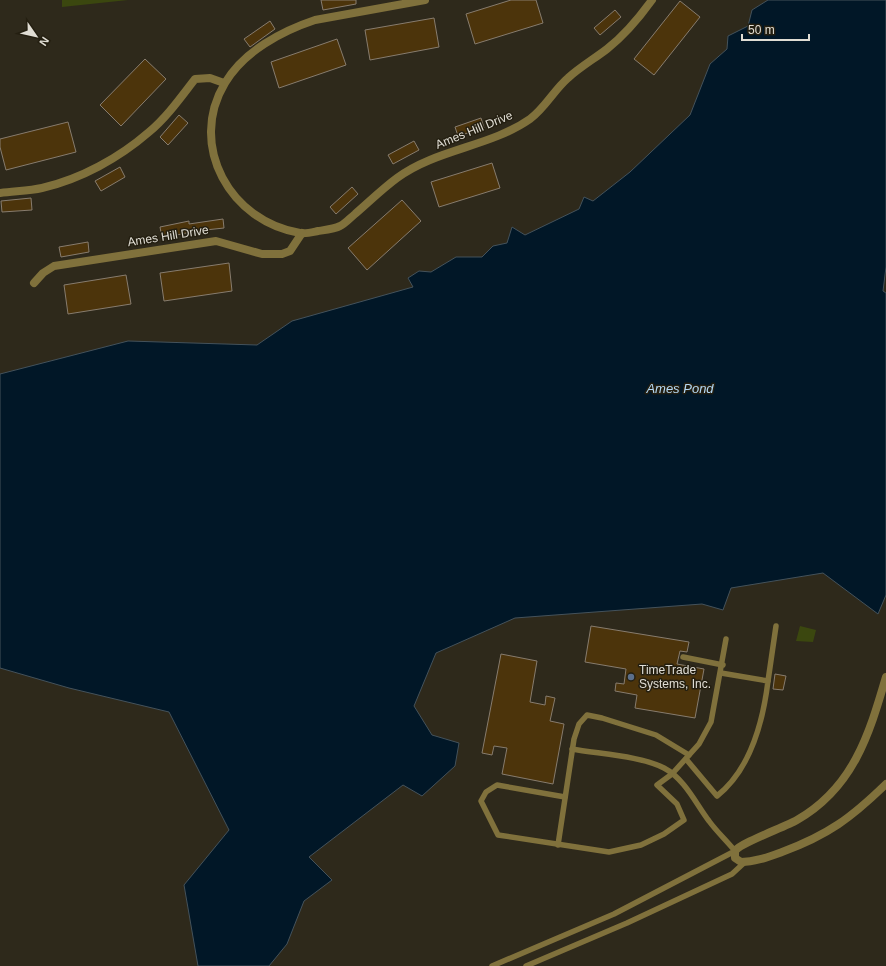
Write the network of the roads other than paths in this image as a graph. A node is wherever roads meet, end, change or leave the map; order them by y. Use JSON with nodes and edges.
{"nodes":[{"id":1,"x":425,"y":0,"type":"edge"},
{"id":2,"x":652,"y":0,"type":"edge"},
{"id":3,"x":224,"y":83,"type":"junction"},
{"id":4,"x":0,"y":193,"type":"edge"},
{"id":5,"x":302,"y":233,"type":"junction"},
{"id":6,"x":34,"y":283,"type":"dead end"},
{"id":7,"x":776,"y":626,"type":"dead end"},
{"id":8,"x":726,"y":639,"type":"dead end"},
{"id":9,"x":683,"y":657,"type":"dead end"},
{"id":10,"x":722,"y":665,"type":"junction"},
{"id":11,"x":721,"y":673,"type":"junction"},
{"id":12,"x":886,"y":677,"type":"edge"},
{"id":13,"x":768,"y":681,"type":"junction"},
{"id":14,"x":572,"y":749,"type":"junction"},
{"id":15,"x":687,"y":757,"type":"junction"},
{"id":16,"x":672,"y":774,"type":"junction"},
{"id":17,"x":886,"y":784,"type":"edge"},
{"id":18,"x":565,"y":797,"type":"junction"},
{"id":19,"x":558,"y":845,"type":"junction"},
{"id":20,"x":735,"y":851,"type":"junction"},
{"id":21,"x":745,"y":862,"type":"junction"},
{"id":22,"x":492,"y":966,"type":"edge"},
{"id":23,"x":526,"y":966,"type":"edge"}],
"edges":[{"from":1,"to":3,"type":"street","name":"Ames Hill Drive"},
{"from":2,"to":5,"type":"street","name":"Ames Hill Drive"},
{"from":3,"to":4,"type":"street"},
{"from":3,"to":5,"type":"street","name":"Ames Hill Drive"},
{"from":5,"to":6,"type":"street","name":"Ames Hill Drive"},
{"from":7,"to":13,"type":"lane"},
{"from":8,"to":10,"type":"lane"},
{"from":9,"to":10,"type":"lane"},
{"from":10,"to":11,"type":"lane"},
{"from":11,"to":13,"type":"lane"},
{"from":11,"to":15,"type":"lane"},
{"from":12,"to":20,"type":"street"},
{"from":13,"to":15,"type":"lane"},
{"from":14,"to":15,"type":"lane"},
{"from":14,"to":16,"type":"lane"},
{"from":14,"to":18,"type":"lane"},
{"from":15,"to":16,"type":"lane"},
{"from":16,"to":19,"type":"lane"},
{"from":16,"to":20,"type":"lane"},
{"from":17,"to":21,"type":"street"},
{"from":18,"to":19,"type":"lane"},
{"from":18,"to":19,"type":"lane"},
{"from":20,"to":21,"type":"street"},
{"from":20,"to":22,"type":"lane"},
{"from":21,"to":23,"type":"lane"}]}
